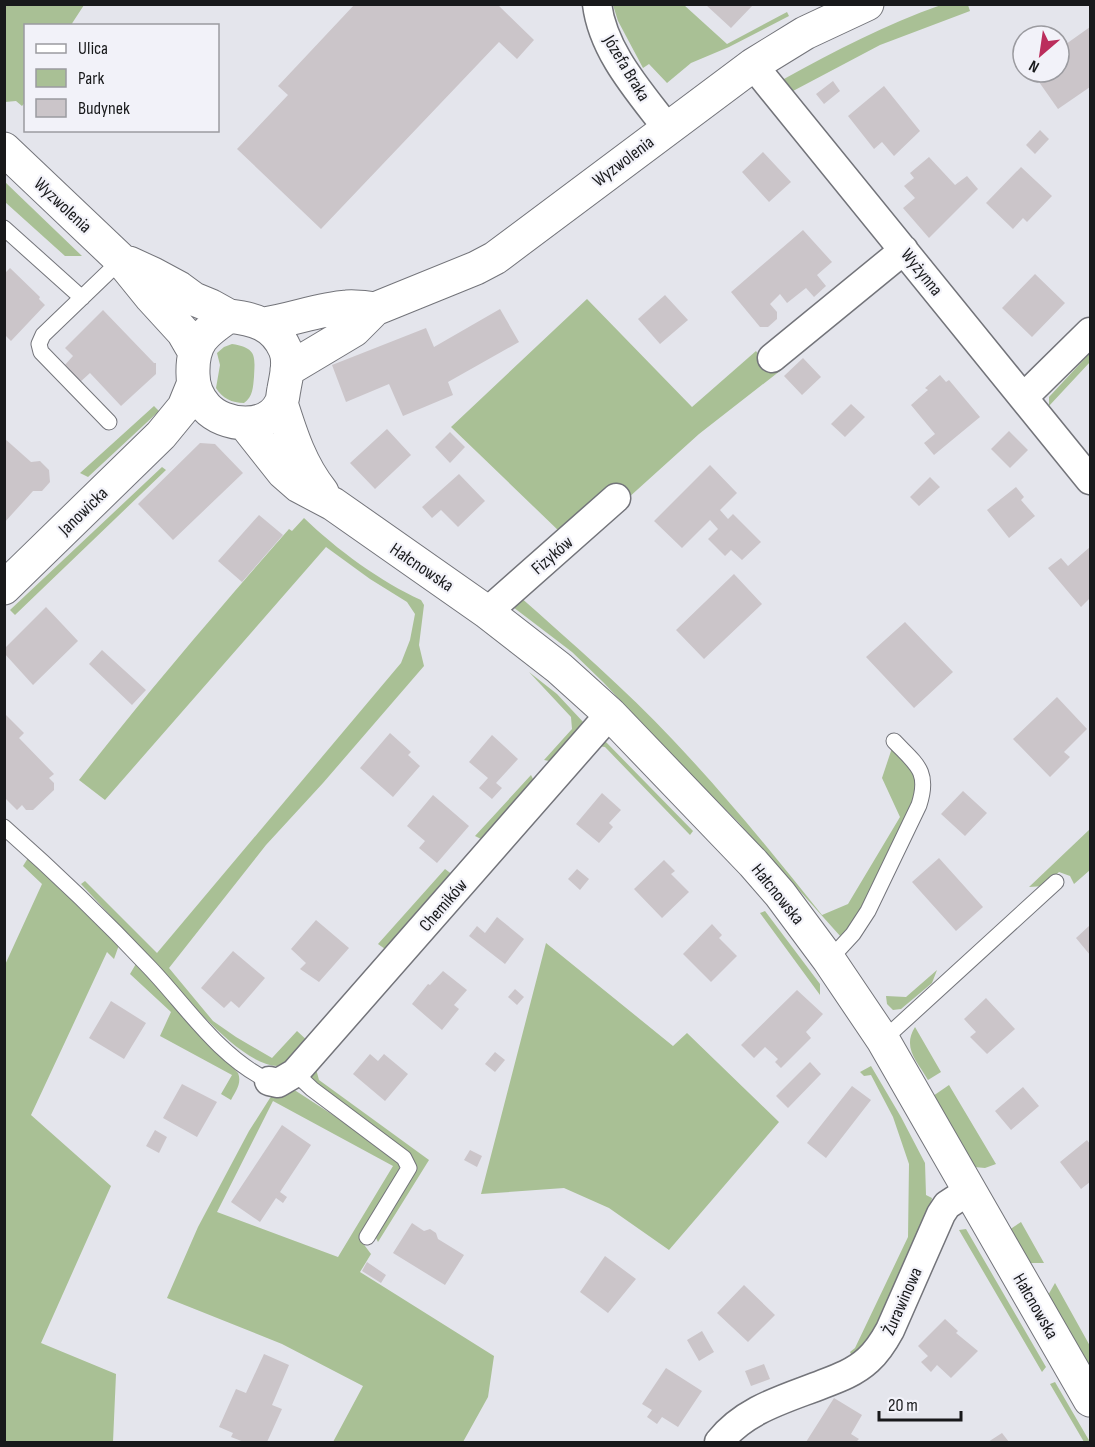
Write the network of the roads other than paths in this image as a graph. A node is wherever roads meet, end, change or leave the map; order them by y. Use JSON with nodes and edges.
{"nodes":[{"id":1,"x":597,"y":4,"type":"edge"},
{"id":2,"x":867,"y":4,"type":"edge"},
{"id":3,"x":753,"y":65,"type":"junction"},
{"id":4,"x":667,"y":128,"type":"junction"},
{"id":5,"x":4,"y":149,"type":"edge"},
{"id":6,"x":4,"y":228,"type":"edge"},
{"id":7,"x":904,"y":250,"type":"junction"},
{"id":8,"x":122,"y":260,"type":"junction"},
{"id":9,"x":82,"y":298,"type":"junction"},
{"id":10,"x":375,"y":309,"type":"junction"},
{"id":11,"x":229,"y":316,"type":"junction"},
{"id":12,"x":264,"y":324,"type":"junction"},
{"id":13,"x":1090,"y":332,"type":"edge"},
{"id":14,"x":194,"y":351,"type":"junction"},
{"id":15,"x":772,"y":358,"type":"dead end"},
{"id":16,"x":287,"y":370,"type":"junction"},
{"id":17,"x":194,"y":385,"type":"junction"},
{"id":18,"x":1024,"y":397,"type":"junction"},
{"id":19,"x":281,"y":403,"type":"junction"},
{"id":20,"x":232,"y":420,"type":"junction"},
{"id":21,"x":109,"y":422,"type":"dead end"},
{"id":22,"x":161,"y":435,"type":"junction"},
{"id":23,"x":1090,"y":480,"type":"edge"},
{"id":24,"x":616,"y":498,"type":"dead end"},
{"id":25,"x":333,"y":504,"type":"junction"},
{"id":26,"x":4,"y":588,"type":"edge"},
{"id":27,"x":487,"y":612,"type":"junction"},
{"id":28,"x":610,"y":714,"type":"junction"},
{"id":29,"x":894,"y":741,"type":"dead end"},
{"id":30,"x":4,"y":827,"type":"edge"},
{"id":31,"x":1056,"y":882,"type":"dead end"},
{"id":32,"x":829,"y":960,"type":"junction"},
{"id":33,"x":883,"y":1040,"type":"junction"},
{"id":34,"x":282,"y":1077,"type":"junction"},
{"id":35,"x":970,"y":1190,"type":"junction"},
{"id":36,"x":367,"y":1237,"type":"dead end"},
{"id":37,"x":1090,"y":1400,"type":"edge"},
{"id":38,"x":719,"y":1443,"type":"edge"}],
"edges":[{"from":1,"to":4,"type":"street","name":"Józefa Braka"},
{"from":2,"to":3,"type":"street","name":"Wyzwolenia"},
{"from":3,"to":4,"type":"street","name":"Wyzwolenia"},
{"from":3,"to":7,"type":"street","name":"Wyżynna"},
{"from":4,"to":10,"type":"street","name":"Wyzwolenia"},
{"from":5,"to":8,"type":"street","name":"Wyzwolenia"},
{"from":6,"to":9,"type":"lane"},
{"from":7,"to":15,"type":"street"},
{"from":7,"to":18,"type":"street","name":"Wyżynna"},
{"from":8,"to":9,"type":"lane"},
{"from":8,"to":11,"type":"street","name":"Wyzwolenia"},
{"from":8,"to":14,"type":"street","name":"Wyzwolenia"},
{"from":9,"to":21,"type":"lane"},
{"from":10,"to":12,"type":"street","name":"Wyzwolenia"},
{"from":10,"to":16,"type":"street","name":"Wyzwolenia"},
{"from":11,"to":12,"type":"street"},
{"from":11,"to":14,"type":"street"},
{"from":12,"to":16,"type":"street"},
{"from":13,"to":18,"type":"street"},
{"from":14,"to":17,"type":"street"},
{"from":16,"to":19,"type":"street"},
{"from":17,"to":20,"type":"street"},
{"from":17,"to":22,"type":"street","name":"Janowicka"},
{"from":18,"to":23,"type":"street","name":"Wyżynna"},
{"from":19,"to":20,"type":"street"},
{"from":19,"to":25,"type":"street","name":"Hałcnowska"},
{"from":20,"to":22,"type":"street","name":"Janowicka"},
{"from":20,"to":25,"type":"street","name":"Hałcnowska"},
{"from":22,"to":26,"type":"street","name":"Janowicka"},
{"from":24,"to":27,"type":"street","name":"Fizyków"},
{"from":25,"to":27,"type":"street","name":"Hałcnowska"},
{"from":27,"to":28,"type":"street","name":"Hałcnowska"},
{"from":28,"to":32,"type":"street","name":"Hałcnowska"},
{"from":28,"to":34,"type":"street","name":"Chemików"},
{"from":29,"to":32,"type":"lane"},
{"from":30,"to":34,"type":"lane"},
{"from":31,"to":33,"type":"lane"},
{"from":32,"to":33,"type":"street","name":"Hałcnowska"},
{"from":33,"to":35,"type":"street","name":"Hałcnowska"},
{"from":34,"to":36,"type":"lane"},
{"from":35,"to":37,"type":"street","name":"Hałcnowska"},
{"from":35,"to":38,"type":"street","name":"Żurawinowa"}]}
